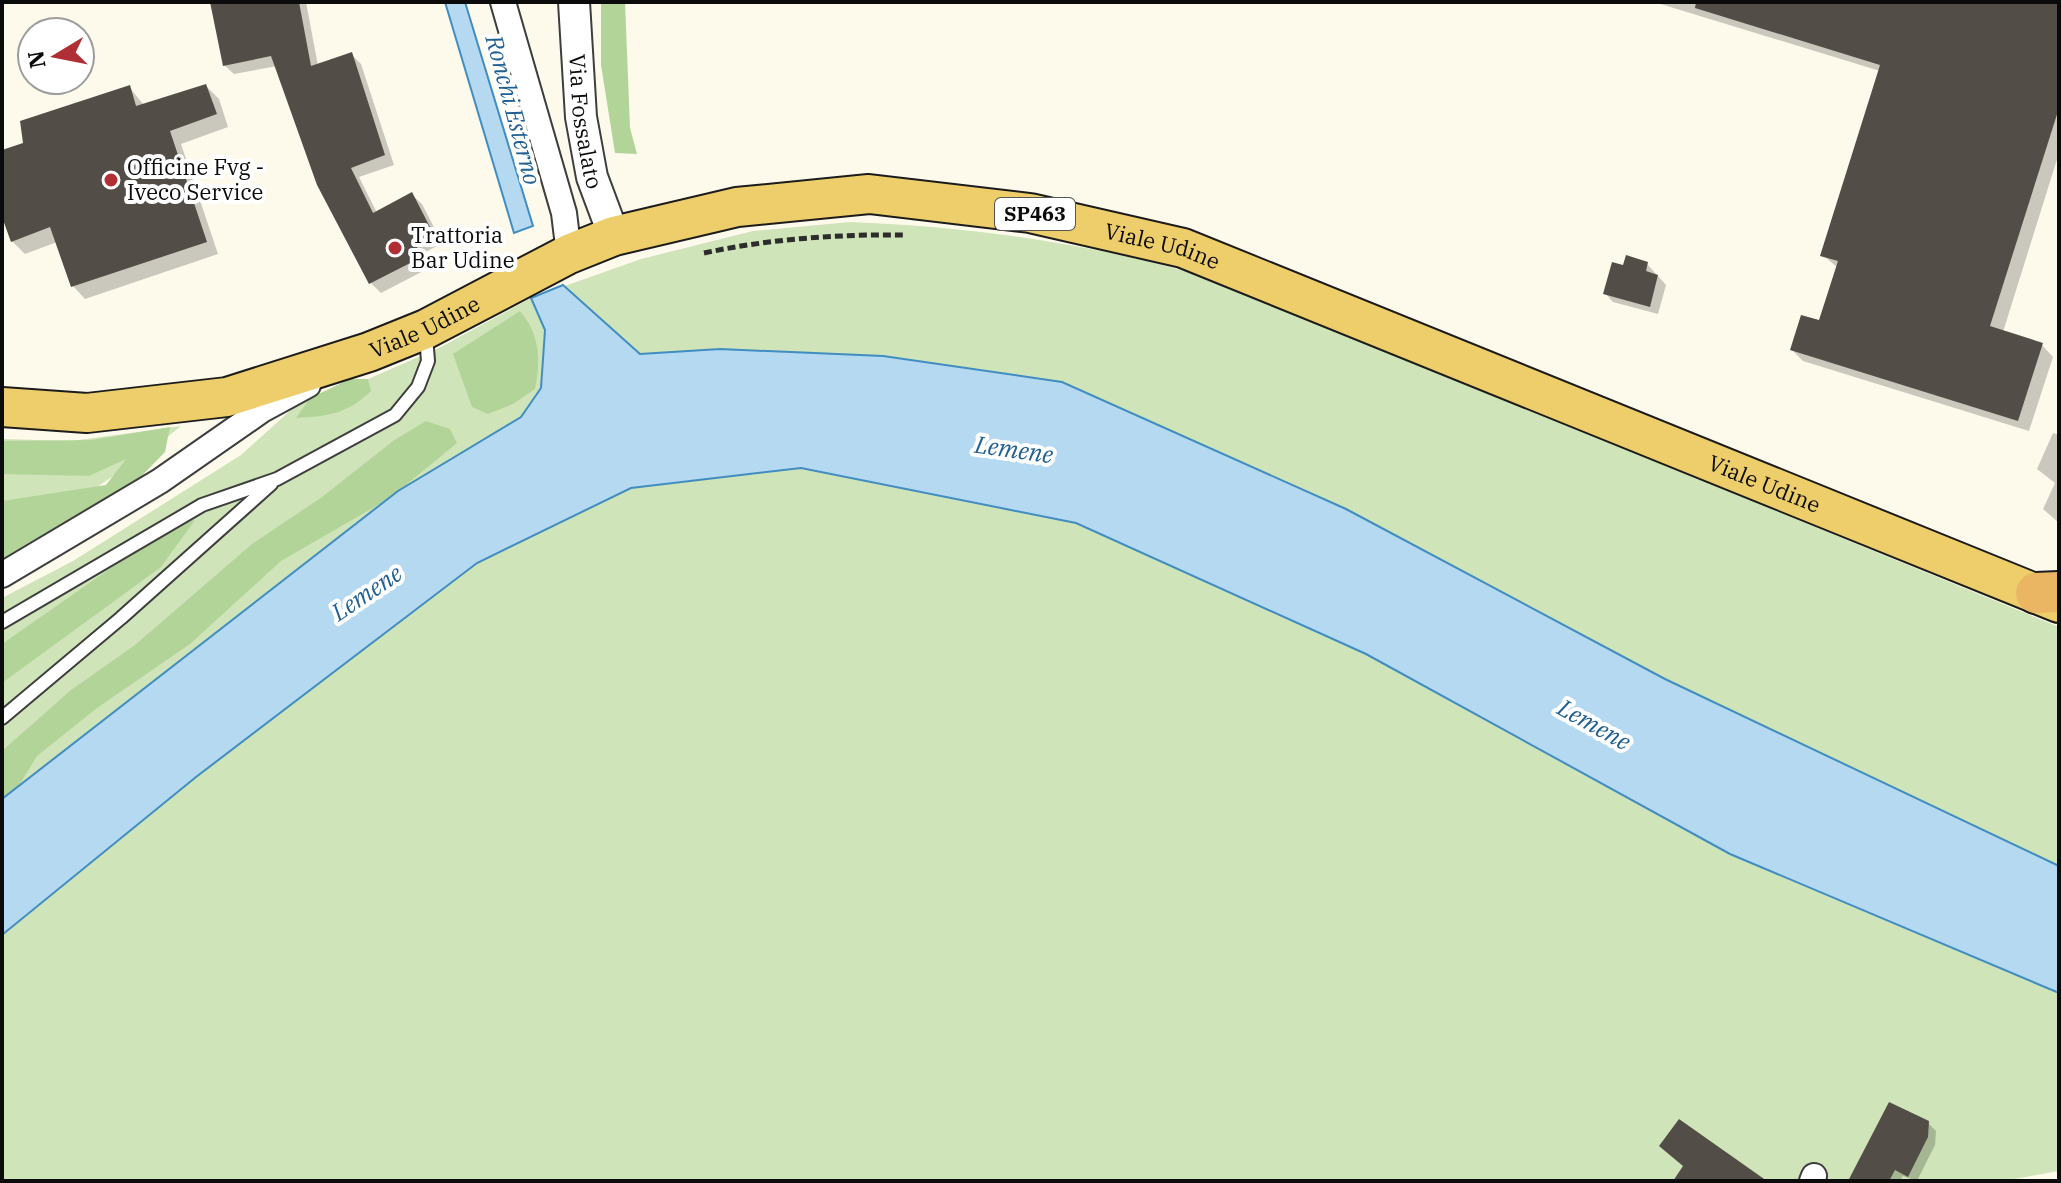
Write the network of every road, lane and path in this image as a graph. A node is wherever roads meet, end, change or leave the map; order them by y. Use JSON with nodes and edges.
{"nodes":[{"id":1,"x":503,"y":2,"type":"edge"},
{"id":2,"x":574,"y":2,"type":"edge"},
{"id":3,"x":913,"y":235,"type":"dead end"},
{"id":4,"x":614,"y":236,"type":"junction"},
{"id":5,"x":569,"y":254,"type":"junction"},
{"id":6,"x":694,"y":255,"type":"dead end"},
{"id":7,"x":426,"y":329,"type":"junction"},
{"id":8,"x":369,"y":352,"type":"junction"},
{"id":9,"x":2,"y":407,"type":"edge"},
{"id":10,"x":277,"y":479,"type":"junction"},
{"id":11,"x":2,"y":575,"type":"edge"},
{"id":12,"x":2051,"y":596,"type":"edge"},
{"id":13,"x":2,"y":622,"type":"edge"},
{"id":14,"x":2,"y":718,"type":"edge"}],
"edges":[{"from":1,"to":5,"type":"street"},
{"from":2,"to":4,"type":"street","name":"Via Fossalato"},
{"from":3,"to":6,"type":"path"},
{"from":4,"to":5,"type":"main road","name":"Viale Udine","number":"SP463"},
{"from":4,"to":12,"type":"main road","name":"Viale Udine","number":"SP463"},
{"from":5,"to":7,"type":"main road","name":"Viale Udine","number":"SP463"},
{"from":7,"to":8,"type":"main road","name":"Viale Udine","number":"SP463"},
{"from":7,"to":10,"type":"lane"},
{"from":8,"to":9,"type":"main road","name":"Viale Udine","number":"SP463"},
{"from":8,"to":11,"type":"street"},
{"from":10,"to":13,"type":"lane"},
{"from":10,"to":14,"type":"lane"}]}
